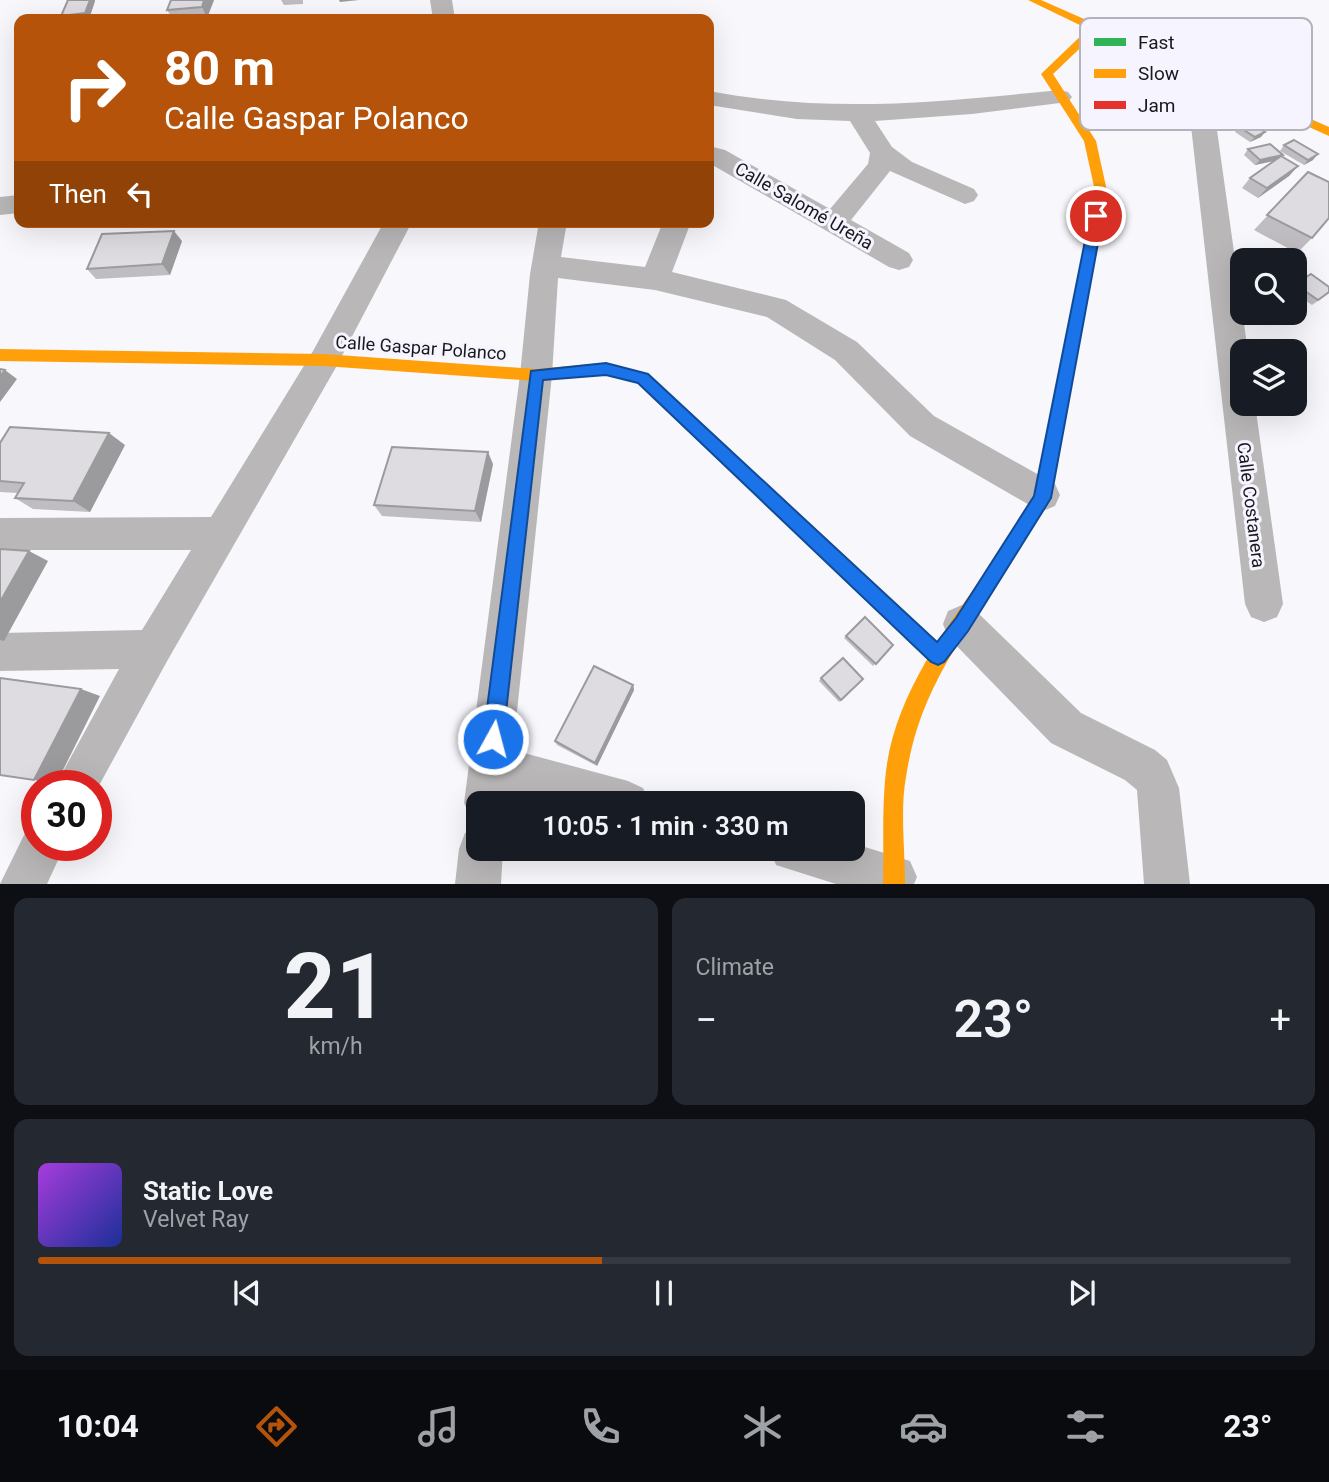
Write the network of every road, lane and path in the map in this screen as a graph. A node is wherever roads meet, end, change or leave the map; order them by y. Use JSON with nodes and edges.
{"nodes":[{"id":1,"x":1033,"y":0,"type":"edge"},
{"id":2,"x":1080,"y":21,"type":"edge"},
{"id":3,"x":1080,"y":42,"type":"edge"},
{"id":4,"x":1060,"y":97,"type":"junction"},
{"id":5,"x":714,"y":98,"type":"edge"},
{"id":6,"x":858,"y":114,"type":"junction"},
{"id":7,"x":1312,"y":124,"type":"edge"},
{"id":8,"x":1080,"y":126,"type":"edge"},
{"id":9,"x":1082,"y":130,"type":"edge"},
{"id":10,"x":1204,"y":130,"type":"edge"},
{"id":11,"x":1329,"y":132,"type":"edge"},
{"id":12,"x":883,"y":153,"type":"junction"},
{"id":13,"x":714,"y":155,"type":"edge"},
{"id":14,"x":965,"y":195,"type":"dead end"},
{"id":15,"x":834,"y":223,"type":"junction"},
{"id":16,"x":395,"y":228,"type":"edge"},
{"id":17,"x":551,"y":228,"type":"edge"},
{"id":18,"x":675,"y":228,"type":"edge"},
{"id":19,"x":899,"y":260,"type":"dead end"},
{"id":20,"x":546,"y":266,"type":"junction"},
{"id":21,"x":655,"y":279,"type":"junction"},
{"id":22,"x":0,"y":355,"type":"edge"},
{"id":23,"x":324,"y":360,"type":"junction"},
{"id":24,"x":536,"y":375,"type":"junction"},
{"id":25,"x":1043,"y":495,"type":"junction"},
{"id":26,"x":221,"y":533,"type":"junction"},
{"id":27,"x":0,"y":534,"type":"edge"},
{"id":28,"x":1264,"y":604,"type":"dead end"},
{"id":29,"x":962,"y":624,"type":"junction"},
{"id":30,"x":152,"y":649,"type":"junction"},
{"id":31,"x":0,"y":652,"type":"edge"},
{"id":32,"x":938,"y":656,"type":"junction"},
{"id":33,"x":85,"y":770,"type":"edge"},
{"id":34,"x":488,"y":784,"type":"edge"},
{"id":35,"x":540,"y":791,"type":"edge"},
{"id":36,"x":34,"y":861,"type":"edge"},
{"id":37,"x":480,"y":861,"type":"edge"},
{"id":38,"x":831,"y":861,"type":"edge"},
{"id":39,"x":894,"y":880,"type":"edge"},
{"id":40,"x":22,"y":884,"type":"edge"},
{"id":41,"x":478,"y":884,"type":"edge"},
{"id":42,"x":1167,"y":884,"type":"edge"}],
"edges":[{"from":1,"to":2,"type":"street"},
{"from":3,"to":4,"type":"street"},
{"from":4,"to":6,"type":"street"},
{"from":4,"to":8,"type":"street"},
{"from":5,"to":6,"type":"street"},
{"from":6,"to":12,"type":"street"},
{"from":7,"to":11,"type":"street"},
{"from":9,"to":25,"type":"street"},
{"from":10,"to":28,"type":"street","name":"Calle Costanera"},
{"from":12,"to":14,"type":"street"},
{"from":12,"to":15,"type":"street"},
{"from":13,"to":15,"type":"street","name":"Calle Salomé Ureña"},
{"from":15,"to":19,"type":"street","name":"Calle Salomé Ureña"},
{"from":16,"to":23,"type":"street"},
{"from":17,"to":20,"type":"street"},
{"from":18,"to":21,"type":"street"},
{"from":20,"to":21,"type":"street"},
{"from":20,"to":24,"type":"street"},
{"from":21,"to":25,"type":"street"},
{"from":22,"to":23,"type":"street","name":"Calle Gaspar Polanco"},
{"from":23,"to":24,"type":"street","name":"Calle Gaspar Polanco"},
{"from":23,"to":26,"type":"street"},
{"from":24,"to":32,"type":"street","name":"Calle Gaspar Polanco"},
{"from":24,"to":34,"type":"street"},
{"from":25,"to":29,"type":"street"},
{"from":26,"to":27,"type":"street"},
{"from":26,"to":30,"type":"street"},
{"from":29,"to":32,"type":"street"},
{"from":29,"to":42,"type":"street"},
{"from":30,"to":31,"type":"street"},
{"from":30,"to":33,"type":"street"},
{"from":32,"to":39,"type":"street"},
{"from":34,"to":35,"type":"street"},
{"from":36,"to":40,"type":"street"},
{"from":37,"to":41,"type":"street"},
{"from":38,"to":39,"type":"street"}]}
